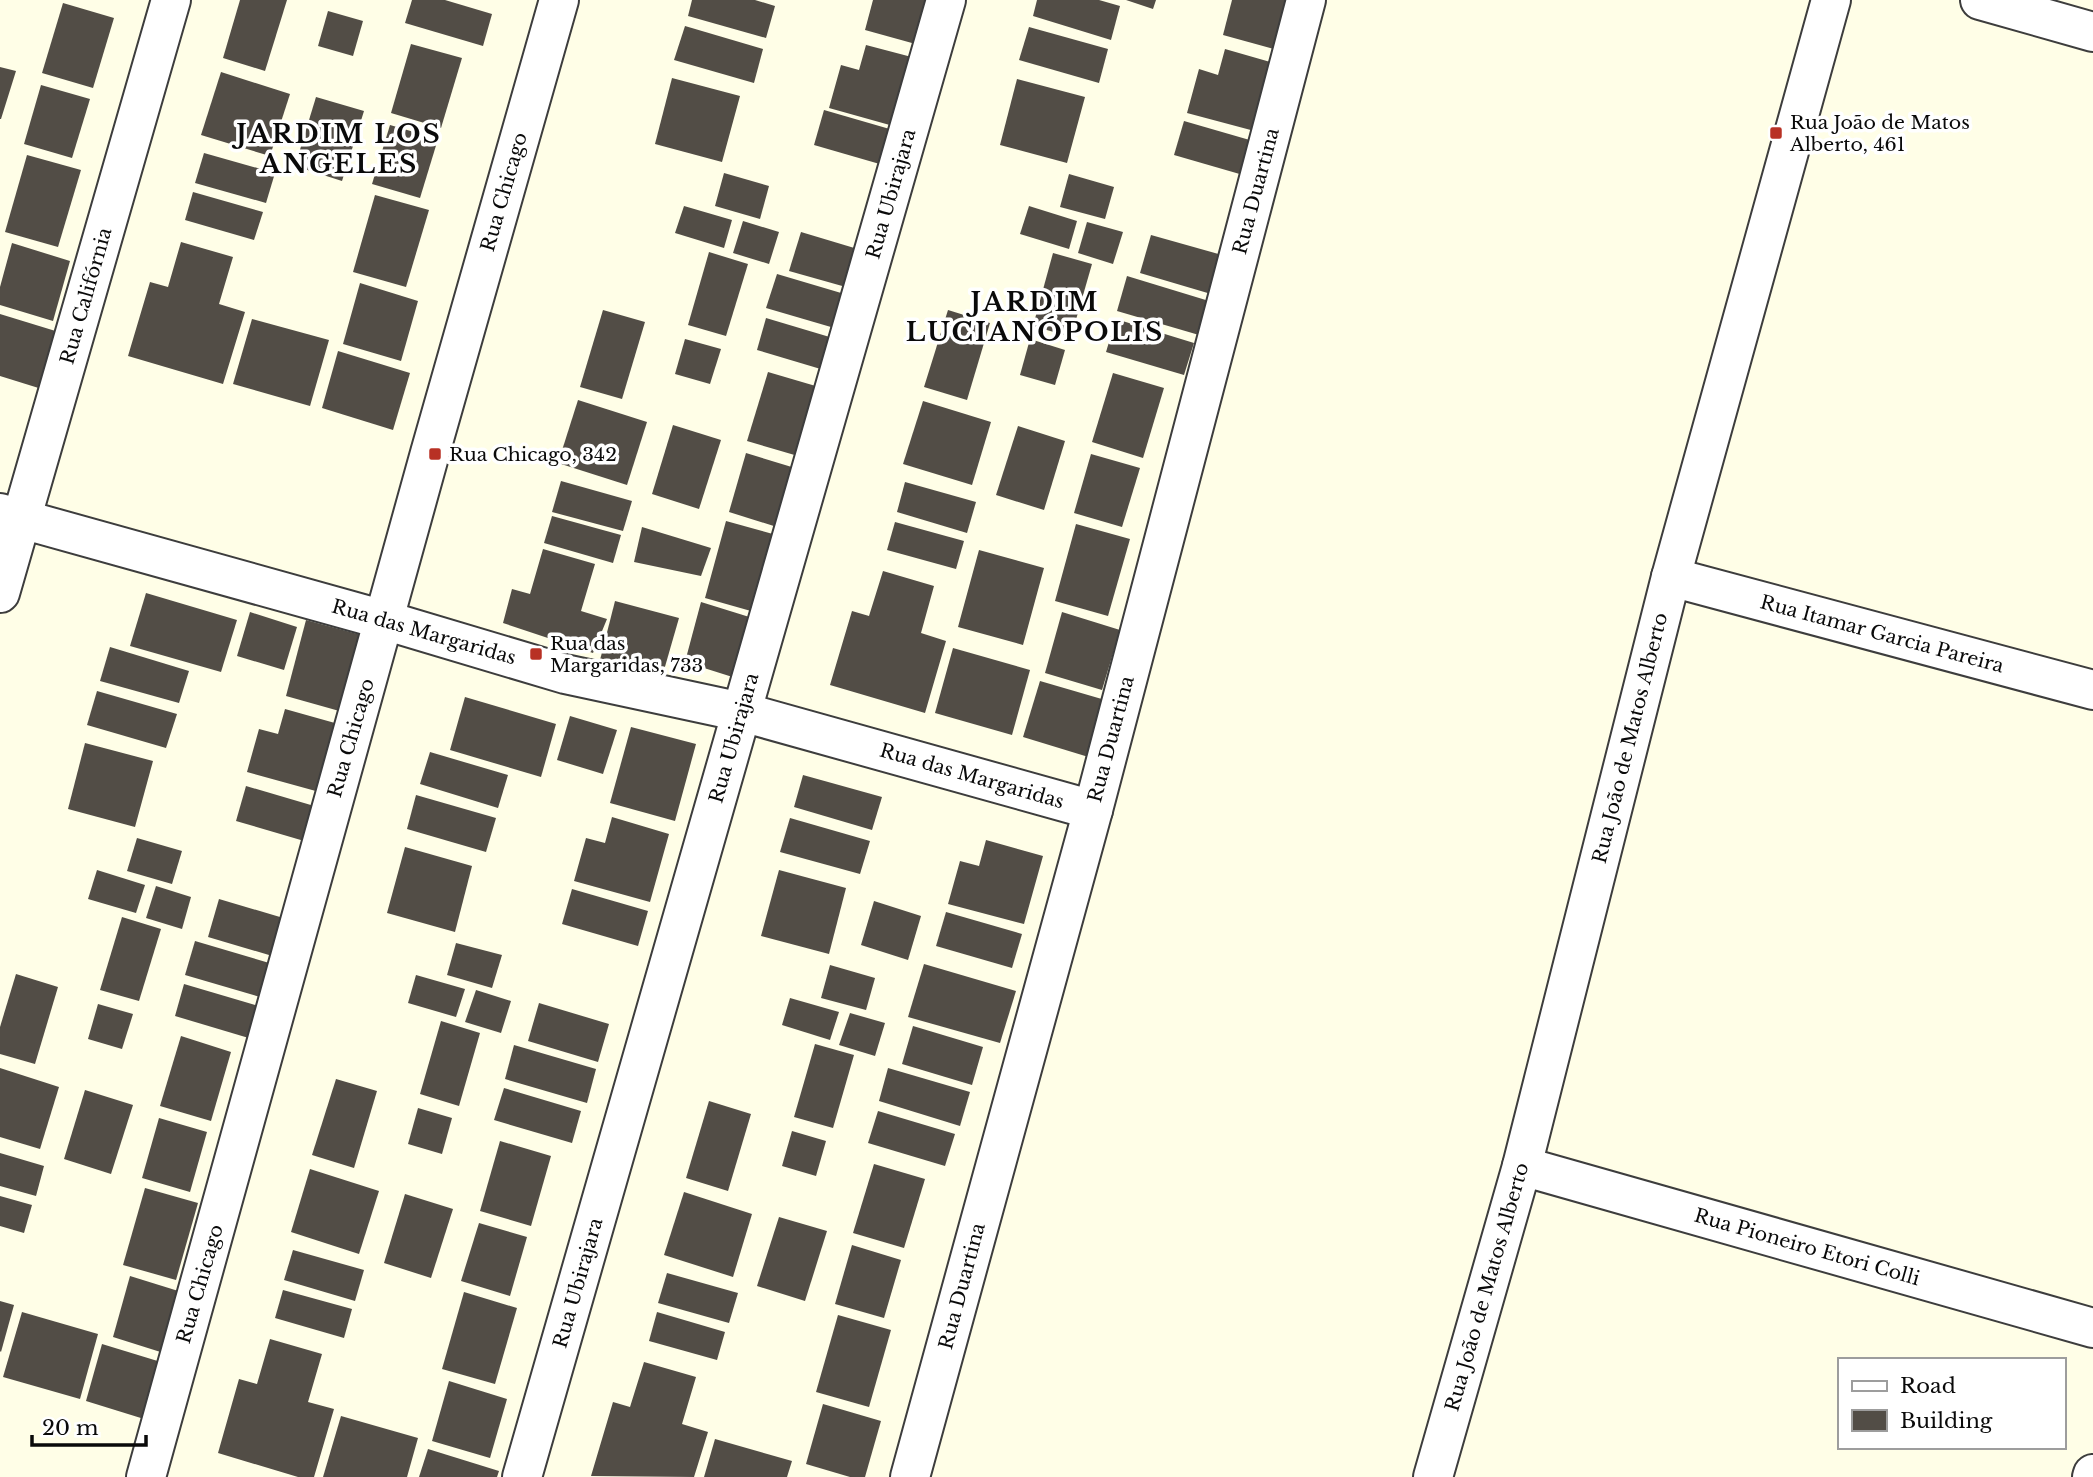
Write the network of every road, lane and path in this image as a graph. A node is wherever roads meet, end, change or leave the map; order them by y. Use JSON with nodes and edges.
{"nodes":[{"id":1,"x":171,"y":0,"type":"edge"},
{"id":2,"x":559,"y":0,"type":"edge"},
{"id":3,"x":946,"y":0,"type":"edge"},
{"id":4,"x":1306,"y":0,"type":"edge"},
{"id":5,"x":1831,"y":0,"type":"edge"},
{"id":6,"x":1980,"y":0,"type":"edge"},
{"id":7,"x":2093,"y":32,"type":"edge"},
{"id":8,"x":11,"y":517,"type":"edge"},
{"id":9,"x":1671,"y":577,"type":"junction"},
{"id":10,"x":0,"y":593,"type":"edge"},
{"id":11,"x":384,"y":620,"type":"junction"},
{"id":12,"x":2093,"y":690,"type":"edge"},
{"id":13,"x":742,"y":712,"type":"junction"},
{"id":14,"x":1093,"y":810,"type":"junction"},
{"id":15,"x":1522,"y":1166,"type":"junction"},
{"id":16,"x":2093,"y":1328,"type":"edge"},
{"id":17,"x":146,"y":1477,"type":"edge"},
{"id":18,"x":522,"y":1477,"type":"edge"},
{"id":19,"x":910,"y":1477,"type":"edge"},
{"id":20,"x":1433,"y":1477,"type":"edge"}],
"edges":[{"from":1,"to":8,"type":"street","name":"Rua Califórnia"},
{"from":2,"to":11,"type":"street","name":"Rua Chicago"},
{"from":3,"to":13,"type":"street","name":"Rua Ubirajara"},
{"from":4,"to":14,"type":"street","name":"Rua Duartina"},
{"from":5,"to":9,"type":"street","name":"Rua João de Matos Alberto"},
{"from":6,"to":7,"type":"street"},
{"from":8,"to":10,"type":"street","name":"Rua Califórnia"},
{"from":8,"to":11,"type":"street","name":"Rua das Margaridas"},
{"from":9,"to":12,"type":"street","name":"Rua Itamar Garcia Pareira"},
{"from":9,"to":15,"type":"street","name":"Rua João de Matos Alberto"},
{"from":11,"to":13,"type":"street","name":"Rua das Margaridas"},
{"from":11,"to":17,"type":"street","name":"Rua Chicago"},
{"from":13,"to":14,"type":"street","name":"Rua das Margaridas"},
{"from":13,"to":18,"type":"street","name":"Rua Ubirajara"},
{"from":14,"to":19,"type":"street","name":"Rua Duartina"},
{"from":15,"to":16,"type":"street","name":"Rua Pioneiro Etori Colli"},
{"from":15,"to":20,"type":"street","name":"Rua João de Matos Alberto"}]}
